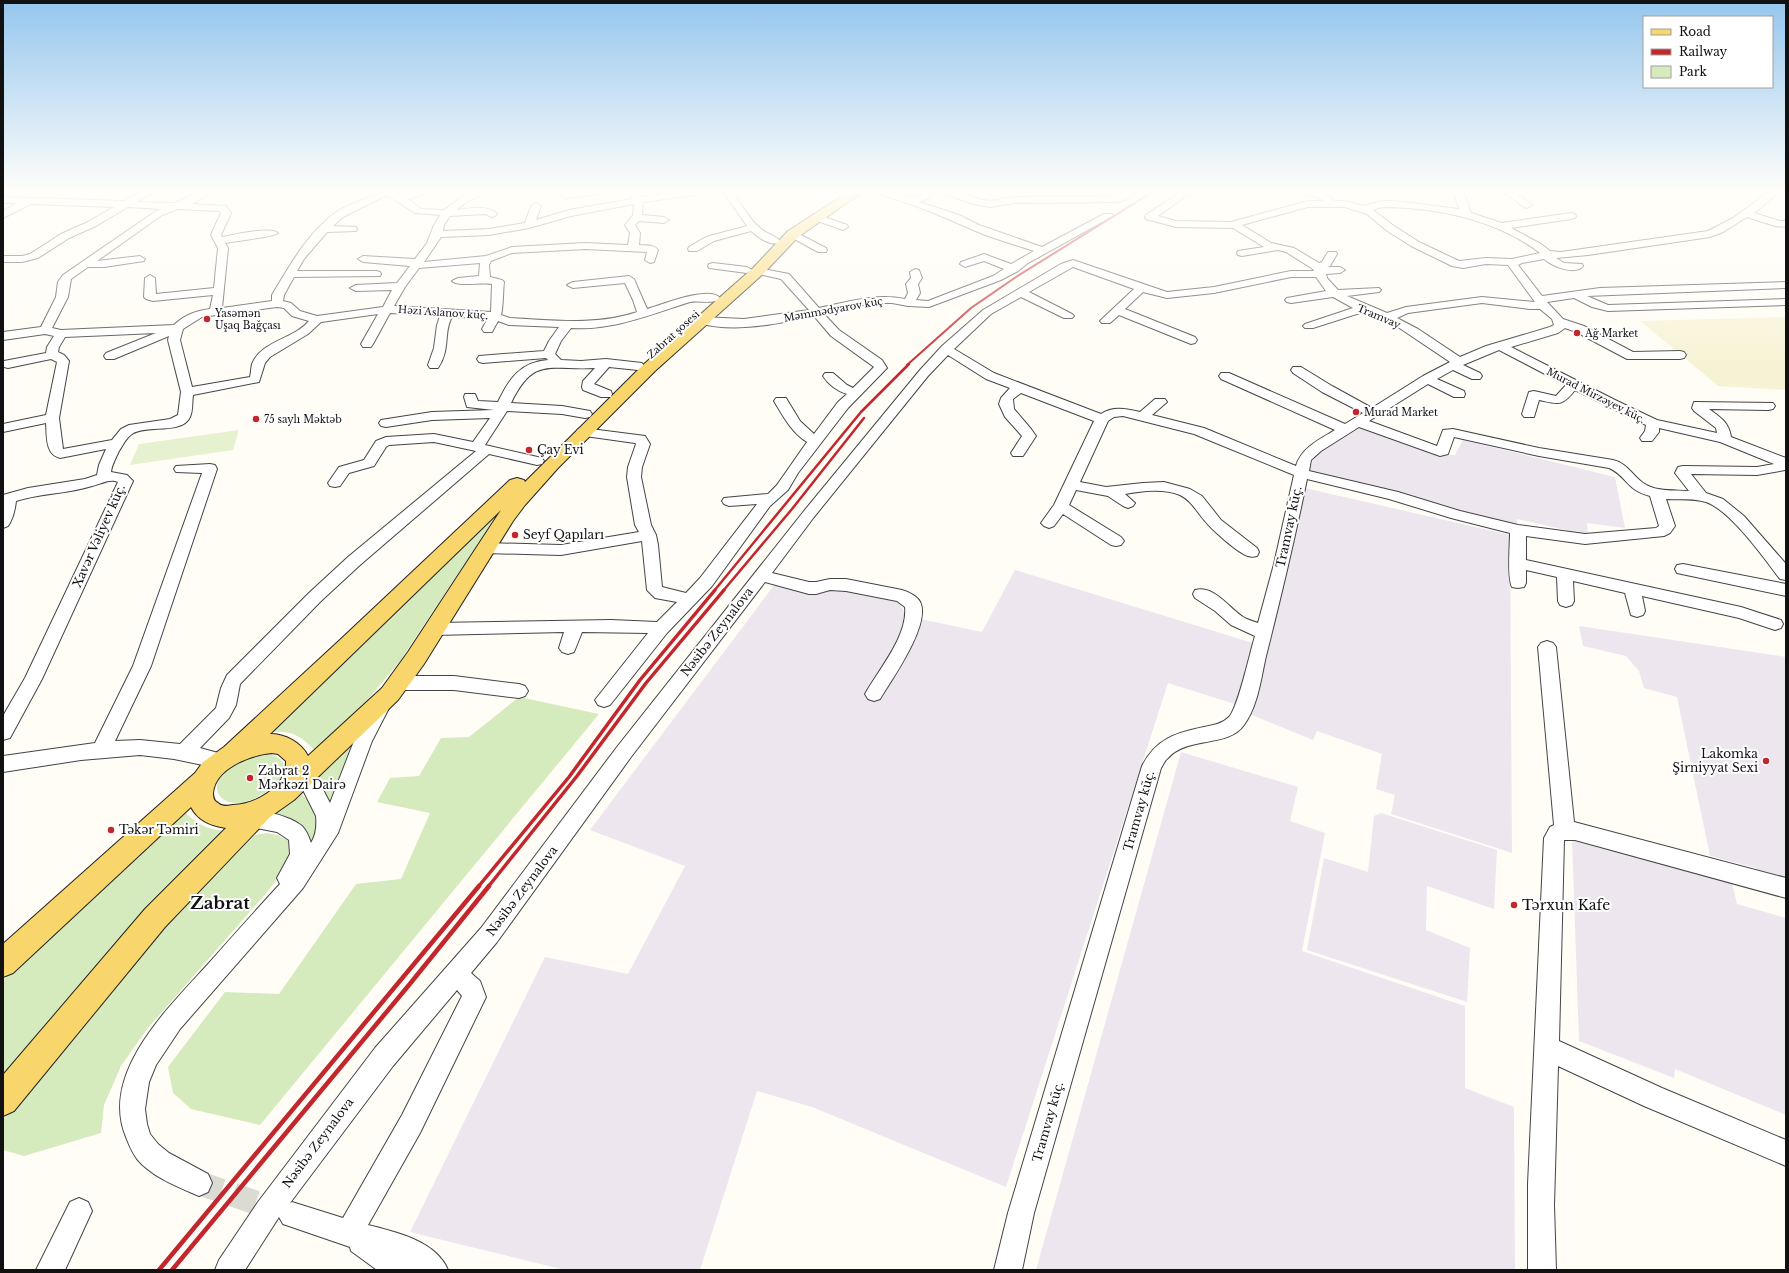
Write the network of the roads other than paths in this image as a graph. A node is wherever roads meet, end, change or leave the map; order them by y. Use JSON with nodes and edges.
{"nodes":[{"id":1,"x":43,"y":250,"type":"edge"},
{"id":2,"x":105,"y":250,"type":"edge"},
{"id":3,"x":223,"y":250,"type":"edge"},
{"id":4,"x":304,"y":250,"type":"edge"},
{"id":5,"x":427,"y":250,"type":"edge"},
{"id":6,"x":516,"y":250,"type":"edge"},
{"id":7,"x":652,"y":250,"type":"edge"},
{"id":8,"x":768,"y":250,"type":"edge"},
{"id":9,"x":775,"y":250,"type":"edge"},
{"id":10,"x":1261,"y":250,"type":"edge"},
{"id":11,"x":1291,"y":250,"type":"edge"},
{"id":12,"x":1428,"y":250,"type":"edge"},
{"id":13,"x":1541,"y":250,"type":"edge"},
{"id":14,"x":1557,"y":250,"type":"edge"},
{"id":15,"x":1596,"y":250,"type":"edge"},
{"id":16,"x":1645,"y":250,"type":"edge"},
{"id":17,"x":507,"y":251,"type":"joint"},
{"id":18,"x":1043,"y":251,"type":"edge"},
{"id":19,"x":1648,"y":252,"type":"dead end"},
{"id":20,"x":401,"y":253,"type":"dead end"},
{"id":21,"x":1242,"y":253,"type":"dead end"},
{"id":22,"x":1545,"y":253,"type":"junction"},
{"id":23,"x":1332,"y":254,"type":"dead end"},
{"id":24,"x":3,"y":259,"type":"edge"},
{"id":25,"x":140,"y":259,"type":"dead end"},
{"id":26,"x":363,"y":259,"type":"dead end"},
{"id":27,"x":487,"y":259,"type":"junction"},
{"id":28,"x":650,"y":260,"type":"dead end"},
{"id":29,"x":389,"y":261,"type":"junction"},
{"id":30,"x":1514,"y":262,"type":"junction"},
{"id":31,"x":85,"y":264,"type":"junction"},
{"id":32,"x":416,"y":264,"type":"junction"},
{"id":33,"x":965,"y":264,"type":"dead end"},
{"id":34,"x":714,"y":266,"type":"dead end"},
{"id":35,"x":1578,"y":266,"type":"dead end"},
{"id":36,"x":1014,"y":269,"type":"junction"},
{"id":37,"x":1340,"y":270,"type":"dead end"},
{"id":38,"x":753,"y":271,"type":"junction"},
{"id":39,"x":1319,"y":271,"type":"junction"},
{"id":40,"x":507,"y":272,"type":"dead end"},
{"id":41,"x":915,"y":272,"type":"dead end"},
{"id":42,"x":290,"y":274,"type":"junction"},
{"id":43,"x":376,"y":274,"type":"junction"},
{"id":44,"x":150,"y":278,"type":"dead end"},
{"id":45,"x":485,"y":279,"type":"junction"},
{"id":46,"x":1640,"y":279,"type":"dead end"},
{"id":47,"x":458,"y":281,"type":"dead end"},
{"id":48,"x":498,"y":282,"type":"junction"},
{"id":49,"x":573,"y":285,"type":"dead end"},
{"id":50,"x":1786,"y":285,"type":"edge"},
{"id":51,"x":400,"y":286,"type":"junction"},
{"id":52,"x":1142,"y":287,"type":"junction"},
{"id":53,"x":1656,"y":289,"type":"junction"},
{"id":54,"x":1375,"y":290,"type":"dead end"},
{"id":55,"x":219,"y":291,"type":"junction"},
{"id":56,"x":1020,"y":292,"type":"junction"},
{"id":57,"x":1338,"y":294,"type":"junction"},
{"id":58,"x":1575,"y":294,"type":"junction"},
{"id":59,"x":364,"y":300,"type":"dead end"},
{"id":60,"x":719,"y":300,"type":"junction"},
{"id":61,"x":1291,"y":300,"type":"dead end"},
{"id":62,"x":1541,"y":302,"type":"junction"},
{"id":63,"x":1786,"y":302,"type":"edge"},
{"id":64,"x":908,"y":303,"type":"junction"},
{"id":65,"x":277,"y":304,"type":"junction"},
{"id":66,"x":389,"y":305,"type":"junction"},
{"id":67,"x":1362,"y":309,"type":"junction"},
{"id":68,"x":601,"y":310,"type":"dead end"},
{"id":69,"x":1118,"y":310,"type":"junction"},
{"id":70,"x":215,"y":311,"type":"junction"},
{"id":71,"x":815,"y":312,"type":"junction"},
{"id":72,"x":448,"y":313,"type":"junction"},
{"id":73,"x":643,"y":314,"type":"junction"},
{"id":74,"x":495,"y":316,"type":"junction"},
{"id":75,"x":1068,"y":316,"type":"dead end"},
{"id":76,"x":1386,"y":318,"type":"junction"},
{"id":77,"x":317,"y":319,"type":"junction"},
{"id":78,"x":702,"y":321,"type":"junction"},
{"id":79,"x":1106,"y":321,"type":"dead end"},
{"id":80,"x":1560,"y":322,"type":"junction"},
{"id":81,"x":599,"y":323,"type":"junction"},
{"id":82,"x":567,"y":325,"type":"junction"},
{"id":83,"x":1309,"y":326,"type":"dead end"},
{"id":84,"x":177,"y":328,"type":"junction"},
{"id":85,"x":488,"y":329,"type":"dead end"},
{"id":86,"x":45,"y":330,"type":"junction"},
{"id":87,"x":61,"y":334,"type":"junction"},
{"id":88,"x":3,"y":336,"type":"edge"},
{"id":89,"x":1191,"y":340,"type":"dead end"},
{"id":90,"x":367,"y":344,"type":"dead end"},
{"id":91,"x":1500,"y":346,"type":"junction"},
{"id":92,"x":946,"y":349,"type":"junction"},
{"id":93,"x":1680,"y":355,"type":"dead end"},
{"id":94,"x":52,"y":356,"type":"junction"},
{"id":95,"x":110,"y":356,"type":"dead end"},
{"id":96,"x":483,"y":359,"type":"dead end"},
{"id":97,"x":553,"y":359,"type":"junction"},
{"id":98,"x":606,"y":363,"type":"junction"},
{"id":99,"x":1456,"y":363,"type":"junction"},
{"id":100,"x":8,"y":364,"type":"dead end"},
{"id":101,"x":434,"y":365,"type":"dead end"},
{"id":102,"x":638,"y":366,"type":"junction"},
{"id":103,"x":1297,"y":370,"type":"dead end"},
{"id":104,"x":829,"y":376,"type":"dead end"},
{"id":105,"x":1225,"y":376,"type":"dead end"},
{"id":106,"x":1476,"y":376,"type":"dead end"},
{"id":107,"x":1427,"y":379,"type":"junction"},
{"id":108,"x":1573,"y":384,"type":"junction"},
{"id":109,"x":1018,"y":388,"type":"junction"},
{"id":110,"x":186,"y":392,"type":"junction"},
{"id":111,"x":855,"y":393,"type":"junction"},
{"id":112,"x":606,"y":394,"type":"junction"},
{"id":113,"x":1459,"y":394,"type":"dead end"},
{"id":114,"x":470,"y":397,"type":"dead end"},
{"id":115,"x":781,"y":401,"type":"dead end"},
{"id":116,"x":1160,"y":402,"type":"dead end"},
{"id":117,"x":1768,"y":406,"type":"dead end"},
{"id":118,"x":500,"y":410,"type":"junction"},
{"id":119,"x":585,"y":414,"type":"junction"},
{"id":120,"x":1529,"y":414,"type":"dead end"},
{"id":121,"x":1143,"y":416,"type":"junction"},
{"id":122,"x":52,"y":418,"type":"junction"},
{"id":123,"x":1102,"y":418,"type":"junction"},
{"id":124,"x":1359,"y":422,"type":"junction"},
{"id":125,"x":386,"y":423,"type":"dead end"},
{"id":126,"x":1653,"y":423,"type":"junction"},
{"id":127,"x":3,"y":428,"type":"edge"},
{"id":128,"x":583,"y":432,"type":"junction"},
{"id":129,"x":1647,"y":438,"type":"dead end"},
{"id":130,"x":1724,"y":439,"type":"junction"},
{"id":131,"x":815,"y":441,"type":"junction"},
{"id":132,"x":116,"y":443,"type":"junction"},
{"id":133,"x":482,"y":448,"type":"junction"},
{"id":134,"x":1018,"y":453,"type":"dead end"},
{"id":135,"x":544,"y":462,"type":"junction"},
{"id":136,"x":1784,"y":466,"type":"edge"},
{"id":137,"x":181,"y":469,"type":"dead end"},
{"id":138,"x":1301,"y":473,"type":"junction"},
{"id":139,"x":107,"y":476,"type":"junction"},
{"id":140,"x":335,"y":483,"type":"dead end"},
{"id":141,"x":1072,"y":484,"type":"junction"},
{"id":142,"x":1111,"y":491,"type":"junction"},
{"id":143,"x":1656,"y":492,"type":"junction"},
{"id":144,"x":1701,"y":496,"type":"junction"},
{"id":145,"x":771,"y":498,"type":"junction"},
{"id":146,"x":6,"y":499,"type":"edge"},
{"id":147,"x":729,"y":501,"type":"dead end"},
{"id":148,"x":1128,"y":502,"type":"dead end"},
{"id":149,"x":1061,"y":506,"type":"junction"},
{"id":150,"x":3,"y":523,"type":"edge"},
{"id":151,"x":1049,"y":523,"type":"dead end"},
{"id":152,"x":1518,"y":530,"type":"junction"},
{"id":153,"x":648,"y":535,"type":"junction"},
{"id":154,"x":1116,"y":541,"type":"dead end"},
{"id":155,"x":485,"y":548,"type":"junction"},
{"id":156,"x":1251,"y":552,"type":"dead end"},
{"id":157,"x":1517,"y":563,"type":"junction"},
{"id":158,"x":1683,"y":569,"type":"dead end"},
{"id":159,"x":1565,"y":574,"type":"junction"},
{"id":160,"x":761,"y":575,"type":"junction"},
{"id":161,"x":1786,"y":575,"type":"edge"},
{"id":162,"x":1518,"y":584,"type":"dead end"},
{"id":163,"x":1632,"y":589,"type":"junction"},
{"id":164,"x":1786,"y":590,"type":"edge"},
{"id":165,"x":1201,"y":594,"type":"dead end"},
{"id":166,"x":688,"y":601,"type":"junction"},
{"id":167,"x":1566,"y":601,"type":"dead end"},
{"id":168,"x":1637,"y":611,"type":"dead end"},
{"id":169,"x":1775,"y":624,"type":"dead end"},
{"id":170,"x":575,"y":626,"type":"junction"},
{"id":171,"x":434,"y":629,"type":"junction"},
{"id":172,"x":661,"y":629,"type":"junction"},
{"id":173,"x":1264,"y":633,"type":"junction"},
{"id":174,"x":1547,"y":647,"type":"dead end"},
{"id":175,"x":568,"y":648,"type":"dead end"},
{"id":176,"x":394,"y":688,"type":"junction"},
{"id":177,"x":519,"y":691,"type":"dead end"},
{"id":178,"x":874,"y":694,"type":"dead end"},
{"id":179,"x":604,"y":700,"type":"dead end"},
{"id":180,"x":3,"y":733,"type":"edge"},
{"id":181,"x":100,"y":751,"type":"junction"},
{"id":182,"x":185,"y":752,"type":"junction"},
{"id":183,"x":228,"y":757,"type":"junction"},
{"id":184,"x":3,"y":764,"type":"edge"},
{"id":185,"x":302,"y":769,"type":"junction"},
{"id":186,"x":204,"y":780,"type":"junction"},
{"id":187,"x":249,"y":815,"type":"junction"},
{"id":188,"x":1565,"y":831,"type":"junction"},
{"id":189,"x":324,"y":840,"type":"junction"},
{"id":190,"x":1786,"y":888,"type":"edge"},
{"id":191,"x":263,"y":917,"type":"junction"},
{"id":192,"x":3,"y":962,"type":"edge"},
{"id":193,"x":457,"y":975,"type":"junction"},
{"id":194,"x":1546,"y":1048,"type":"junction"},
{"id":195,"x":3,"y":1100,"type":"edge"},
{"id":196,"x":1786,"y":1153,"type":"edge"},
{"id":197,"x":199,"y":1183,"type":"tunnel mouth"},
{"id":198,"x":79,"y":1211,"type":"dead end"},
{"id":199,"x":292,"y":1215,"type":"tunnel mouth"},
{"id":200,"x":349,"y":1233,"type":"junction"},
{"id":201,"x":50,"y":1270,"type":"edge"},
{"id":202,"x":229,"y":1270,"type":"edge"},
{"id":203,"x":400,"y":1270,"type":"edge"},
{"id":204,"x":434,"y":1270,"type":"edge"},
{"id":205,"x":1008,"y":1270,"type":"edge"},
{"id":206,"x":1542,"y":1270,"type":"edge"}],
"edges":[{"from":1,"to":24,"type":"street"},
{"from":2,"to":31,"type":"street"},
{"from":3,"to":55,"type":"street"},
{"from":4,"to":42,"type":"street"},
{"from":5,"to":32,"type":"street"},
{"from":6,"to":17,"type":"street"},
{"from":7,"to":28,"type":"street"},
{"from":8,"to":38,"type":"main road","name":"Zabrat şosesi"},
{"from":9,"to":38,"type":"main road","name":"Zabrat şosesi"},
{"from":10,"to":21,"type":"street"},
{"from":11,"to":39,"type":"street","name":"Tramvay"},
{"from":12,"to":30,"type":"street"},
{"from":13,"to":22,"type":"street"},
{"from":14,"to":22,"type":"street"},
{"from":15,"to":22,"type":"street"},
{"from":16,"to":19,"type":"street"},
{"from":17,"to":27,"type":"street"},
{"from":18,"to":36,"type":"street","name":"Məmmədyarov küç"},
{"from":20,"to":29,"type":"street"},
{"from":22,"to":30,"type":"street"},
{"from":22,"to":35,"type":"street"},
{"from":23,"to":39,"type":"street"},
{"from":25,"to":31,"type":"street"},
{"from":26,"to":29,"type":"street"},
{"from":27,"to":32,"type":"street"},
{"from":27,"to":45,"type":"street"},
{"from":29,"to":32,"type":"street"},
{"from":29,"to":43,"type":"street"},
{"from":30,"to":62,"type":"street"},
{"from":31,"to":86,"type":"street"},
{"from":32,"to":51,"type":"street"},
{"from":33,"to":36,"type":"street"},
{"from":34,"to":38,"type":"street"},
{"from":36,"to":64,"type":"street","name":"Məmmədyarov küç"},
{"from":37,"to":39,"type":"street","name":"Nəsibə Zeynalova"},
{"from":38,"to":60,"type":"main road","name":"Zabrat şosesi"},
{"from":38,"to":71,"type":"street"},
{"from":39,"to":52,"type":"street","name":"Nəsibə Zeynalova"},
{"from":39,"to":57,"type":"street","name":"Tramvay"},
{"from":40,"to":48,"type":"street"},
{"from":41,"to":64,"type":"street"},
{"from":42,"to":43,"type":"street"},
{"from":42,"to":65,"type":"street"},
{"from":43,"to":51,"type":"street"},
{"from":44,"to":55,"type":"street"},
{"from":45,"to":47,"type":"street"},
{"from":45,"to":48,"type":"street"},
{"from":46,"to":53,"type":"street"},
{"from":48,"to":74,"type":"street"},
{"from":49,"to":73,"type":"street"},
{"from":50,"to":53,"type":"street"},
{"from":51,"to":66,"type":"street"},
{"from":52,"to":56,"type":"street","name":"Nəsibə Zeynalova"},
{"from":52,"to":69,"type":"street"},
{"from":53,"to":58,"type":"street"},
{"from":54,"to":57,"type":"street"},
{"from":55,"to":70,"type":"street"},
{"from":56,"to":75,"type":"street"},
{"from":56,"to":92,"type":"street","name":"Nəsibə Zeynalova"},
{"from":57,"to":61,"type":"street"},
{"from":57,"to":67,"type":"street","name":"Tramvay"},
{"from":58,"to":62,"type":"street"},
{"from":58,"to":63,"type":"street"},
{"from":59,"to":66,"type":"street"},
{"from":60,"to":73,"type":"street","name":"Həzi Aslanov küç."},
{"from":60,"to":78,"type":"main road","name":"Zabrat şosesi"},
{"from":60,"to":102,"type":"main road","name":"Zabrat şosesi"},
{"from":62,"to":76,"type":"street"},
{"from":62,"to":80,"type":"street"},
{"from":64,"to":71,"type":"street","name":"Məmmədyarov küç"},
{"from":65,"to":70,"type":"street"},
{"from":65,"to":77,"type":"street","name":"Həzi Aslanov küç."},
{"from":66,"to":72,"type":"street","name":"Həzi Aslanov küç."},
{"from":66,"to":77,"type":"street","name":"Həzi Aslanov küç."},
{"from":66,"to":90,"type":"street"},
{"from":67,"to":76,"type":"street","name":"Tramvay"},
{"from":67,"to":83,"type":"street"},
{"from":68,"to":81,"type":"street"},
{"from":69,"to":79,"type":"street"},
{"from":69,"to":89,"type":"street"},
{"from":70,"to":84,"type":"street"},
{"from":71,"to":78,"type":"street","name":"Məmmədyarov küç"},
{"from":71,"to":111,"type":"street"},
{"from":72,"to":74,"type":"street","name":"Həzi Aslanov küç."},
{"from":72,"to":101,"type":"street"},
{"from":73,"to":81,"type":"street","name":"Həzi Aslanov küç."},
{"from":74,"to":82,"type":"street","name":"Həzi Aslanov küç."},
{"from":74,"to":85,"type":"street"},
{"from":76,"to":99,"type":"street","name":"Tramvay"},
{"from":77,"to":110,"type":"street"},
{"from":78,"to":128,"type":"main road","name":"Zabrat şosesi"},
{"from":80,"to":91,"type":"street","name":"Tramvay küç."},
{"from":80,"to":93,"type":"street"},
{"from":81,"to":82,"type":"street","name":"Həzi Aslanov küç."},
{"from":82,"to":97,"type":"street"},
{"from":84,"to":87,"type":"street"},
{"from":84,"to":95,"type":"street"},
{"from":84,"to":110,"type":"street","name":"Xavər Vəliyev küç."},
{"from":86,"to":87,"type":"street"},
{"from":86,"to":88,"type":"street"},
{"from":87,"to":94,"type":"street"},
{"from":91,"to":99,"type":"street","name":"Tramvay küç."},
{"from":91,"to":108,"type":"street","name":"Murad Mirzəyev küç."},
{"from":92,"to":109,"type":"street"},
{"from":92,"to":160,"type":"street","name":"Nəsibə Zeynalova"},
{"from":94,"to":100,"type":"street"},
{"from":94,"to":122,"type":"street"},
{"from":96,"to":97,"type":"street"},
{"from":97,"to":98,"type":"street"},
{"from":97,"to":118,"type":"street"},
{"from":98,"to":102,"type":"street"},
{"from":98,"to":112,"type":"street"},
{"from":99,"to":106,"type":"street","name":"Tramvay"},
{"from":99,"to":107,"type":"street","name":"Tramvay küç."},
{"from":102,"to":112,"type":"main road","name":"Zabrat şosesi"},
{"from":103,"to":124,"type":"street"},
{"from":104,"to":111,"type":"street"},
{"from":105,"to":124,"type":"street"},
{"from":107,"to":113,"type":"street"},
{"from":107,"to":124,"type":"street","name":"Tramvay küç."},
{"from":108,"to":120,"type":"street"},
{"from":108,"to":126,"type":"street","name":"Murad Mirzəyev küç."},
{"from":109,"to":123,"type":"street"},
{"from":109,"to":134,"type":"street"},
{"from":110,"to":132,"type":"street","name":"Xavər Vəliyev küç."},
{"from":111,"to":131,"type":"street"},
{"from":112,"to":119,"type":"main road","name":"Zabrat şosesi"},
{"from":114,"to":118,"type":"street"},
{"from":115,"to":131,"type":"street"},
{"from":116,"to":121,"type":"street"},
{"from":117,"to":130,"type":"street"},
{"from":118,"to":119,"type":"street"},
{"from":118,"to":125,"type":"street"},
{"from":118,"to":133,"type":"street"},
{"from":119,"to":135,"type":"main road","name":"Zabrat şosesi"},
{"from":121,"to":123,"type":"street"},
{"from":121,"to":138,"type":"street"},
{"from":122,"to":127,"type":"street"},
{"from":122,"to":132,"type":"street"},
{"from":123,"to":141,"type":"street"},
{"from":124,"to":138,"type":"street","name":"Tramvay küç."},
{"from":124,"to":143,"type":"street"},
{"from":126,"to":129,"type":"street"},
{"from":126,"to":130,"type":"street","name":"Murad Mirzəyev küç."},
{"from":128,"to":135,"type":"main road","name":"Zabrat şosesi"},
{"from":128,"to":153,"type":"street"},
{"from":130,"to":136,"type":"street","name":"Murad Mirzəyev küç."},
{"from":131,"to":145,"type":"street"},
{"from":132,"to":139,"type":"street","name":"Xavər Vəliyev küç."},
{"from":133,"to":135,"type":"street"},
{"from":133,"to":140,"type":"street"},
{"from":133,"to":182,"type":"street"},
{"from":135,"to":155,"type":"main road"},
{"from":135,"to":183,"type":"main road","name":"Zabrat şosesi"},
{"from":136,"to":144,"type":"street"},
{"from":137,"to":181,"type":"street"},
{"from":138,"to":152,"type":"street"},
{"from":138,"to":173,"type":"street","name":"Tramvay küç."},
{"from":139,"to":146,"type":"street"},
{"from":139,"to":180,"type":"street","name":"Xavər Vəliyev küç."},
{"from":141,"to":142,"type":"street"},
{"from":141,"to":149,"type":"street"},
{"from":142,"to":148,"type":"street"},
{"from":142,"to":156,"type":"street"},
{"from":143,"to":144,"type":"street"},
{"from":143,"to":152,"type":"street"},
{"from":144,"to":161,"type":"street"},
{"from":145,"to":147,"type":"street"},
{"from":145,"to":166,"type":"street"},
{"from":146,"to":150,"type":"street"},
{"from":149,"to":151,"type":"street"},
{"from":149,"to":154,"type":"street"},
{"from":152,"to":157,"type":"street"},
{"from":153,"to":155,"type":"street"},
{"from":153,"to":166,"type":"street"},
{"from":155,"to":171,"type":"main road"},
{"from":157,"to":159,"type":"street"},
{"from":157,"to":162,"type":"street"},
{"from":158,"to":164,"type":"street"},
{"from":159,"to":163,"type":"street"},
{"from":159,"to":167,"type":"street"},
{"from":160,"to":178,"type":"street"},
{"from":160,"to":193,"type":"street","name":"Nəsibə Zeynalova"},
{"from":163,"to":168,"type":"street"},
{"from":163,"to":169,"type":"street"},
{"from":165,"to":173,"type":"street"},
{"from":166,"to":172,"type":"street"},
{"from":170,"to":171,"type":"street"},
{"from":170,"to":172,"type":"street"},
{"from":170,"to":175,"type":"street"},
{"from":171,"to":176,"type":"main road"},
{"from":172,"to":179,"type":"street"},
{"from":173,"to":205,"type":"street","name":"Tramvay küç."},
{"from":174,"to":188,"type":"street"},
{"from":176,"to":177,"type":"street"},
{"from":176,"to":185,"type":"main road"},
{"from":176,"to":189,"type":"street"},
{"from":181,"to":182,"type":"street"},
{"from":181,"to":184,"type":"street"},
{"from":182,"to":183,"type":"street"},
{"from":183,"to":185,"type":"main road"},
{"from":183,"to":186,"type":"main road"},
{"from":185,"to":187,"type":"main road"},
{"from":185,"to":189,"type":"street"},
{"from":186,"to":187,"type":"main road"},
{"from":186,"to":192,"type":"main road"},
{"from":187,"to":191,"type":"street"},
{"from":187,"to":195,"type":"main road"},
{"from":188,"to":190,"type":"street"},
{"from":188,"to":194,"type":"street"},
{"from":189,"to":191,"type":"street"},
{"from":191,"to":197,"type":"street"},
{"from":193,"to":200,"type":"street"},
{"from":193,"to":202,"type":"street","name":"Nəsibə Zeynalova"},
{"from":194,"to":196,"type":"street"},
{"from":194,"to":206,"type":"street"},
{"from":198,"to":201,"type":"street"},
{"from":199,"to":200,"type":"street"},
{"from":200,"to":203,"type":"street"},
{"from":200,"to":204,"type":"street"}]}
